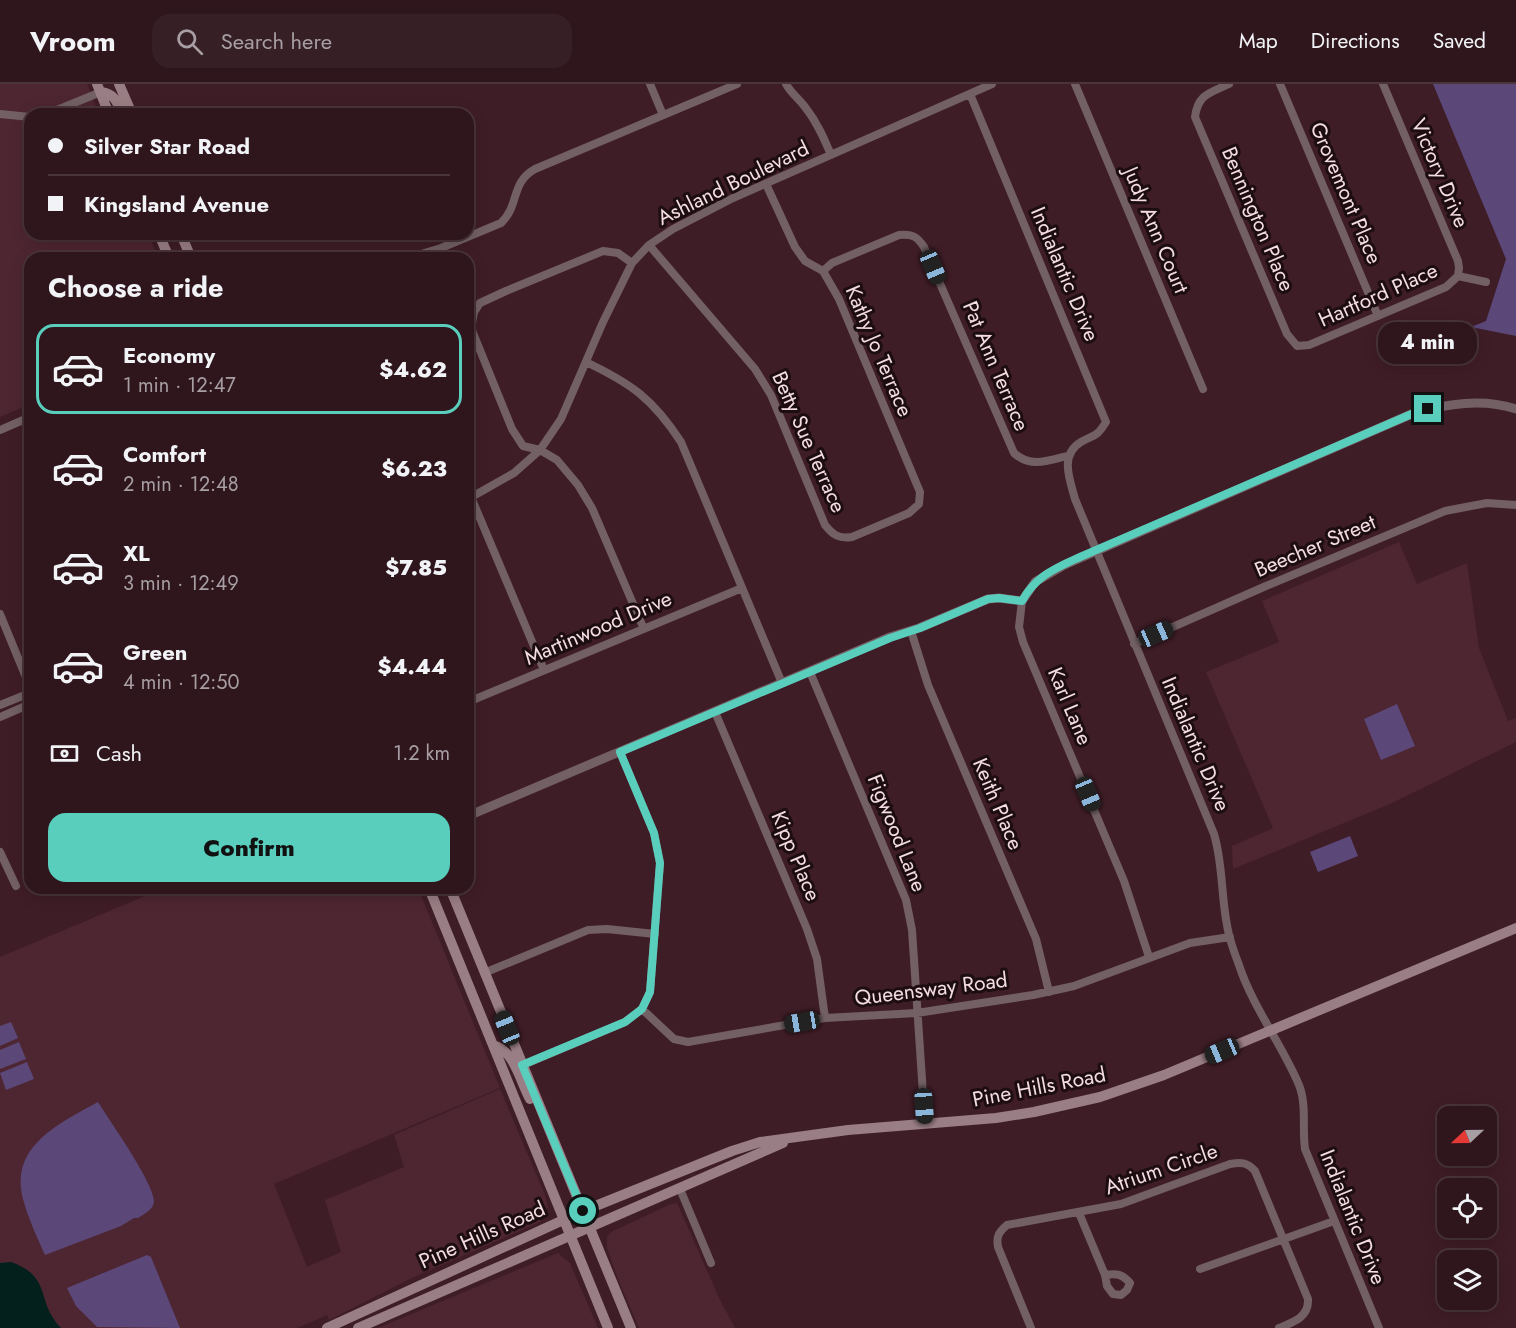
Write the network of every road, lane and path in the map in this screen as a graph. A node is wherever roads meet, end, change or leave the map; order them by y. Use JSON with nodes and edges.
{"nodes":[{"id":1,"x":119,"y":84,"type":"edge"},
{"id":2,"x":650,"y":84,"type":"edge"},
{"id":3,"x":737,"y":84,"type":"edge"},
{"id":4,"x":786,"y":84,"type":"edge"},
{"id":5,"x":992,"y":84,"type":"edge"},
{"id":6,"x":1075,"y":84,"type":"edge"},
{"id":7,"x":1229,"y":84,"type":"edge"},
{"id":8,"x":1280,"y":84,"type":"edge"},
{"id":9,"x":1383,"y":84,"type":"edge"},
{"id":10,"x":99,"y":88,"type":"edge"},
{"id":11,"x":970,"y":94,"type":"junction"},
{"id":12,"x":59,"y":108,"type":"edge"},
{"id":13,"x":107,"y":108,"type":"edge"},
{"id":14,"x":119,"y":108,"type":"edge"},
{"id":15,"x":129,"y":108,"type":"edge"},
{"id":16,"x":0,"y":114,"type":"edge"},
{"id":17,"x":663,"y":115,"type":"junction"},
{"id":18,"x":24,"y":116,"type":"edge"},
{"id":19,"x":831,"y":155,"type":"junction"},
{"id":20,"x":766,"y":184,"type":"junction"},
{"id":21,"x":474,"y":234,"type":"edge"},
{"id":22,"x":460,"y":240,"type":"edge"},
{"id":23,"x":649,"y":245,"type":"junction"},
{"id":24,"x":441,"y":248,"type":"junction"},
{"id":25,"x":428,"y":252,"type":"edge"},
{"id":26,"x":435,"y":252,"type":"edge"},
{"id":27,"x":632,"y":263,"type":"junction"},
{"id":28,"x":823,"y":271,"type":"junction"},
{"id":29,"x":1458,"y":276,"type":"junction"},
{"id":30,"x":1486,"y":282,"type":"dead end"},
{"id":31,"x":474,"y":312,"type":"edge"},
{"id":32,"x":1378,"y":316,"type":"junction"},
{"id":33,"x":1287,"y":334,"type":"joint"},
{"id":34,"x":474,"y":335,"type":"edge"},
{"id":35,"x":586,"y":362,"type":"junction"},
{"id":36,"x":1203,"y":389,"type":"dead end"},
{"id":37,"x":1516,"y":409,"type":"edge"},
{"id":38,"x":24,"y":420,"type":"edge"},
{"id":39,"x":0,"y":430,"type":"edge"},
{"id":40,"x":540,"y":450,"type":"junction"},
{"id":41,"x":1067,"y":456,"type":"junction"},
{"id":42,"x":474,"y":495,"type":"edge"},
{"id":43,"x":1516,"y":505,"type":"edge"},
{"id":44,"x":474,"y":509,"type":"edge"},
{"id":45,"x":879,"y":526,"type":"joint"},
{"id":46,"x":1095,"y":550,"type":"junction"},
{"id":47,"x":742,"y":588,"type":"junction"},
{"id":48,"x":1022,"y":601,"type":"junction"},
{"id":49,"x":0,"y":614,"type":"edge"},
{"id":50,"x":643,"y":627,"type":"junction"},
{"id":51,"x":911,"y":631,"type":"junction"},
{"id":52,"x":1134,"y":644,"type":"junction"},
{"id":53,"x":544,"y":670,"type":"junction"},
{"id":54,"x":24,"y":672,"type":"edge"},
{"id":55,"x":810,"y":672,"type":"junction"},
{"id":56,"x":782,"y":683,"type":"junction"},
{"id":57,"x":24,"y":695,"type":"edge"},
{"id":58,"x":474,"y":699,"type":"edge"},
{"id":59,"x":0,"y":705,"type":"edge"},
{"id":60,"x":24,"y":707,"type":"edge"},
{"id":61,"x":715,"y":712,"type":"junction"},
{"id":62,"x":0,"y":717,"type":"edge"},
{"id":63,"x":620,"y":752,"type":"junction"},
{"id":64,"x":474,"y":813,"type":"edge"},
{"id":65,"x":0,"y":852,"type":"edge"},
{"id":66,"x":16,"y":886,"type":"dead end"},
{"id":67,"x":431,"y":894,"type":"edge"},
{"id":68,"x":452,"y":894,"type":"edge"},
{"id":69,"x":1516,"y":928,"type":"edge"},
{"id":70,"x":655,"y":934,"type":"junction"},
{"id":71,"x":1230,"y":937,"type":"junction"},
{"id":72,"x":1149,"y":957,"type":"junction"},
{"id":73,"x":484,"y":973,"type":"junction"},
{"id":74,"x":1049,"y":992,"type":"junction"},
{"id":75,"x":642,"y":1009,"type":"junction"},
{"id":76,"x":917,"y":1013,"type":"junction"},
{"id":77,"x":825,"y":1018,"type":"junction"},
{"id":78,"x":1270,"y":1030,"type":"junction"},
{"id":79,"x":493,"y":1045,"type":"junction"},
{"id":80,"x":522,"y":1065,"type":"junction"},
{"id":81,"x":925,"y":1124,"type":"junction"},
{"id":82,"x":791,"y":1139,"type":"junction"},
{"id":83,"x":560,"y":1155,"type":"junction"},
{"id":84,"x":680,"y":1189,"type":"junction"},
{"id":85,"x":583,"y":1211,"type":"junction"},
{"id":86,"x":1079,"y":1213,"type":"junction"},
{"id":87,"x":564,"y":1220,"type":"junction"},
{"id":88,"x":1334,"y":1221,"type":"junction"},
{"id":89,"x":590,"y":1228,"type":"junction"},
{"id":90,"x":571,"y":1236,"type":"junction"},
{"id":91,"x":1283,"y":1239,"type":"junction"},
{"id":92,"x":711,"y":1263,"type":"dead end"},
{"id":93,"x":1200,"y":1269,"type":"dead end"},
{"id":94,"x":1105,"y":1275,"type":"dead end"},
{"id":95,"x":327,"y":1328,"type":"edge"},
{"id":96,"x":358,"y":1328,"type":"edge"},
{"id":97,"x":608,"y":1328,"type":"edge"},
{"id":98,"x":631,"y":1328,"type":"edge"},
{"id":99,"x":1031,"y":1328,"type":"edge"},
{"id":100,"x":1279,"y":1328,"type":"edge"},
{"id":101,"x":1379,"y":1328,"type":"edge"}],
"edges":[{"from":1,"to":15,"type":"main road"},
{"from":2,"to":17,"type":"street"},
{"from":3,"to":17,"type":"street"},
{"from":4,"to":19,"type":"street"},
{"from":5,"to":11,"type":"street","name":"Ashland Boulevard"},
{"from":6,"to":36,"type":"street","name":"Judy Ann Court"},
{"from":7,"to":33,"type":"street","name":"Bennington Place"},
{"from":8,"to":32,"type":"street","name":"Grovemont Place"},
{"from":9,"to":29,"type":"street","name":"Victory Drive"},
{"from":10,"to":12,"type":"street"},
{"from":10,"to":13,"type":"main road"},
{"from":10,"to":14,"type":"main road"},
{"from":11,"to":19,"type":"street","name":"Ashland Boulevard"},
{"from":11,"to":41,"type":"street","name":"Indialantic Drive"},
{"from":16,"to":18,"type":"street"},
{"from":17,"to":21,"type":"street"},
{"from":19,"to":20,"type":"street","name":"Ashland Boulevard"},
{"from":20,"to":23,"type":"street","name":"Ashland Boulevard"},
{"from":20,"to":28,"type":"street","name":"Kathy Jo Terrace"},
{"from":22,"to":24,"type":"street"},
{"from":23,"to":27,"type":"street","name":"Ashland Boulevard"},
{"from":23,"to":45,"type":"street","name":"Betty Sue Terrace"},
{"from":24,"to":25,"type":"street"},
{"from":24,"to":26,"type":"street"},
{"from":27,"to":31,"type":"street"},
{"from":27,"to":35,"type":"street","name":"Ashland Boulevard"},
{"from":28,"to":41,"type":"street","name":"Pat Ann Terrace"},
{"from":28,"to":45,"type":"street","name":"Kathy Jo Terrace"},
{"from":29,"to":30,"type":"street","name":"Hartford Place"},
{"from":29,"to":32,"type":"street","name":"Hartford Place"},
{"from":32,"to":33,"type":"street","name":"Hartford Place"},
{"from":34,"to":40,"type":"street"},
{"from":35,"to":40,"type":"street","name":"Ashland Boulevard"},
{"from":35,"to":47,"type":"street"},
{"from":37,"to":46,"type":"street"},
{"from":38,"to":39,"type":"street"},
{"from":40,"to":42,"type":"street","name":"Ashland Boulevard"},
{"from":40,"to":50,"type":"street"},
{"from":41,"to":46,"type":"street","name":"Indialantic Drive"},
{"from":43,"to":52,"type":"street","name":"Beecher Street"},
{"from":44,"to":53,"type":"street"},
{"from":46,"to":48,"type":"street"},
{"from":46,"to":52,"type":"street","name":"Indialantic Drive"},
{"from":47,"to":50,"type":"street","name":"Martinwood Drive"},
{"from":47,"to":56,"type":"street"},
{"from":48,"to":51,"type":"street"},
{"from":48,"to":72,"type":"street","name":"Karl Lane"},
{"from":49,"to":54,"type":"street"},
{"from":50,"to":53,"type":"street","name":"Martinwood Drive"},
{"from":51,"to":55,"type":"street"},
{"from":51,"to":74,"type":"street","name":"Keith Place"},
{"from":52,"to":71,"type":"street","name":"Indialantic Drive"},
{"from":53,"to":58,"type":"street","name":"Martinwood Drive"},
{"from":55,"to":56,"type":"street"},
{"from":55,"to":76,"type":"street","name":"Figwood Lane"},
{"from":56,"to":61,"type":"street"},
{"from":57,"to":59,"type":"street"},
{"from":60,"to":62,"type":"street"},
{"from":61,"to":63,"type":"street"},
{"from":61,"to":77,"type":"street","name":"Kipp Place"},
{"from":63,"to":64,"type":"street"},
{"from":63,"to":70,"type":"street"},
{"from":65,"to":66,"type":"street"},
{"from":67,"to":79,"type":"main road"},
{"from":68,"to":73,"type":"main road"},
{"from":69,"to":78,"type":"main road","name":"Pine Hills Road"},
{"from":70,"to":73,"type":"street"},
{"from":70,"to":75,"type":"street"},
{"from":71,"to":72,"type":"street","name":"Queensway Road"},
{"from":71,"to":78,"type":"street","name":"Indialantic Drive"},
{"from":72,"to":74,"type":"street","name":"Queensway Road"},
{"from":73,"to":80,"type":"main road"},
{"from":74,"to":76,"type":"street","name":"Queensway Road"},
{"from":75,"to":77,"type":"street","name":"Queensway Road"},
{"from":75,"to":80,"type":"street"},
{"from":76,"to":77,"type":"street","name":"Queensway Road"},
{"from":76,"to":81,"type":"street","name":"Figwood Lane"},
{"from":78,"to":81,"type":"main road","name":"Pine Hills Road"},
{"from":78,"to":88,"type":"street","name":"Indialantic Drive"},
{"from":79,"to":83,"type":"main road"},
{"from":79,"to":87,"type":"main road"},
{"from":80,"to":83,"type":"main road"},
{"from":81,"to":82,"type":"main road","name":"Pine Hills Road"},
{"from":82,"to":84,"type":"main road","name":"Pine Hills Road"},
{"from":82,"to":85,"type":"main road","name":"Pine Hills Road"},
{"from":83,"to":85,"type":"main road"},
{"from":84,"to":89,"type":"main road","name":"Pine Hills Road"},
{"from":84,"to":92,"type":"street"},
{"from":85,"to":87,"type":"main road","name":"Pine Hills Road"},
{"from":85,"to":89,"type":"main road"},
{"from":86,"to":91,"type":"street","name":"Atrium Circle"},
{"from":86,"to":94,"type":"street"},
{"from":86,"to":99,"type":"street","name":"Atrium Circle"},
{"from":87,"to":90,"type":"main road"},
{"from":87,"to":95,"type":"main road","name":"Pine Hills Road"},
{"from":88,"to":91,"type":"street"},
{"from":88,"to":101,"type":"street","name":"Indialantic Drive"},
{"from":89,"to":90,"type":"main road","name":"Pine Hills Road"},
{"from":89,"to":98,"type":"main road"},
{"from":90,"to":96,"type":"main road","name":"Pine Hills Road"},
{"from":90,"to":97,"type":"main road"},
{"from":91,"to":93,"type":"street"},
{"from":91,"to":100,"type":"street","name":"Atrium Circle"}]}
